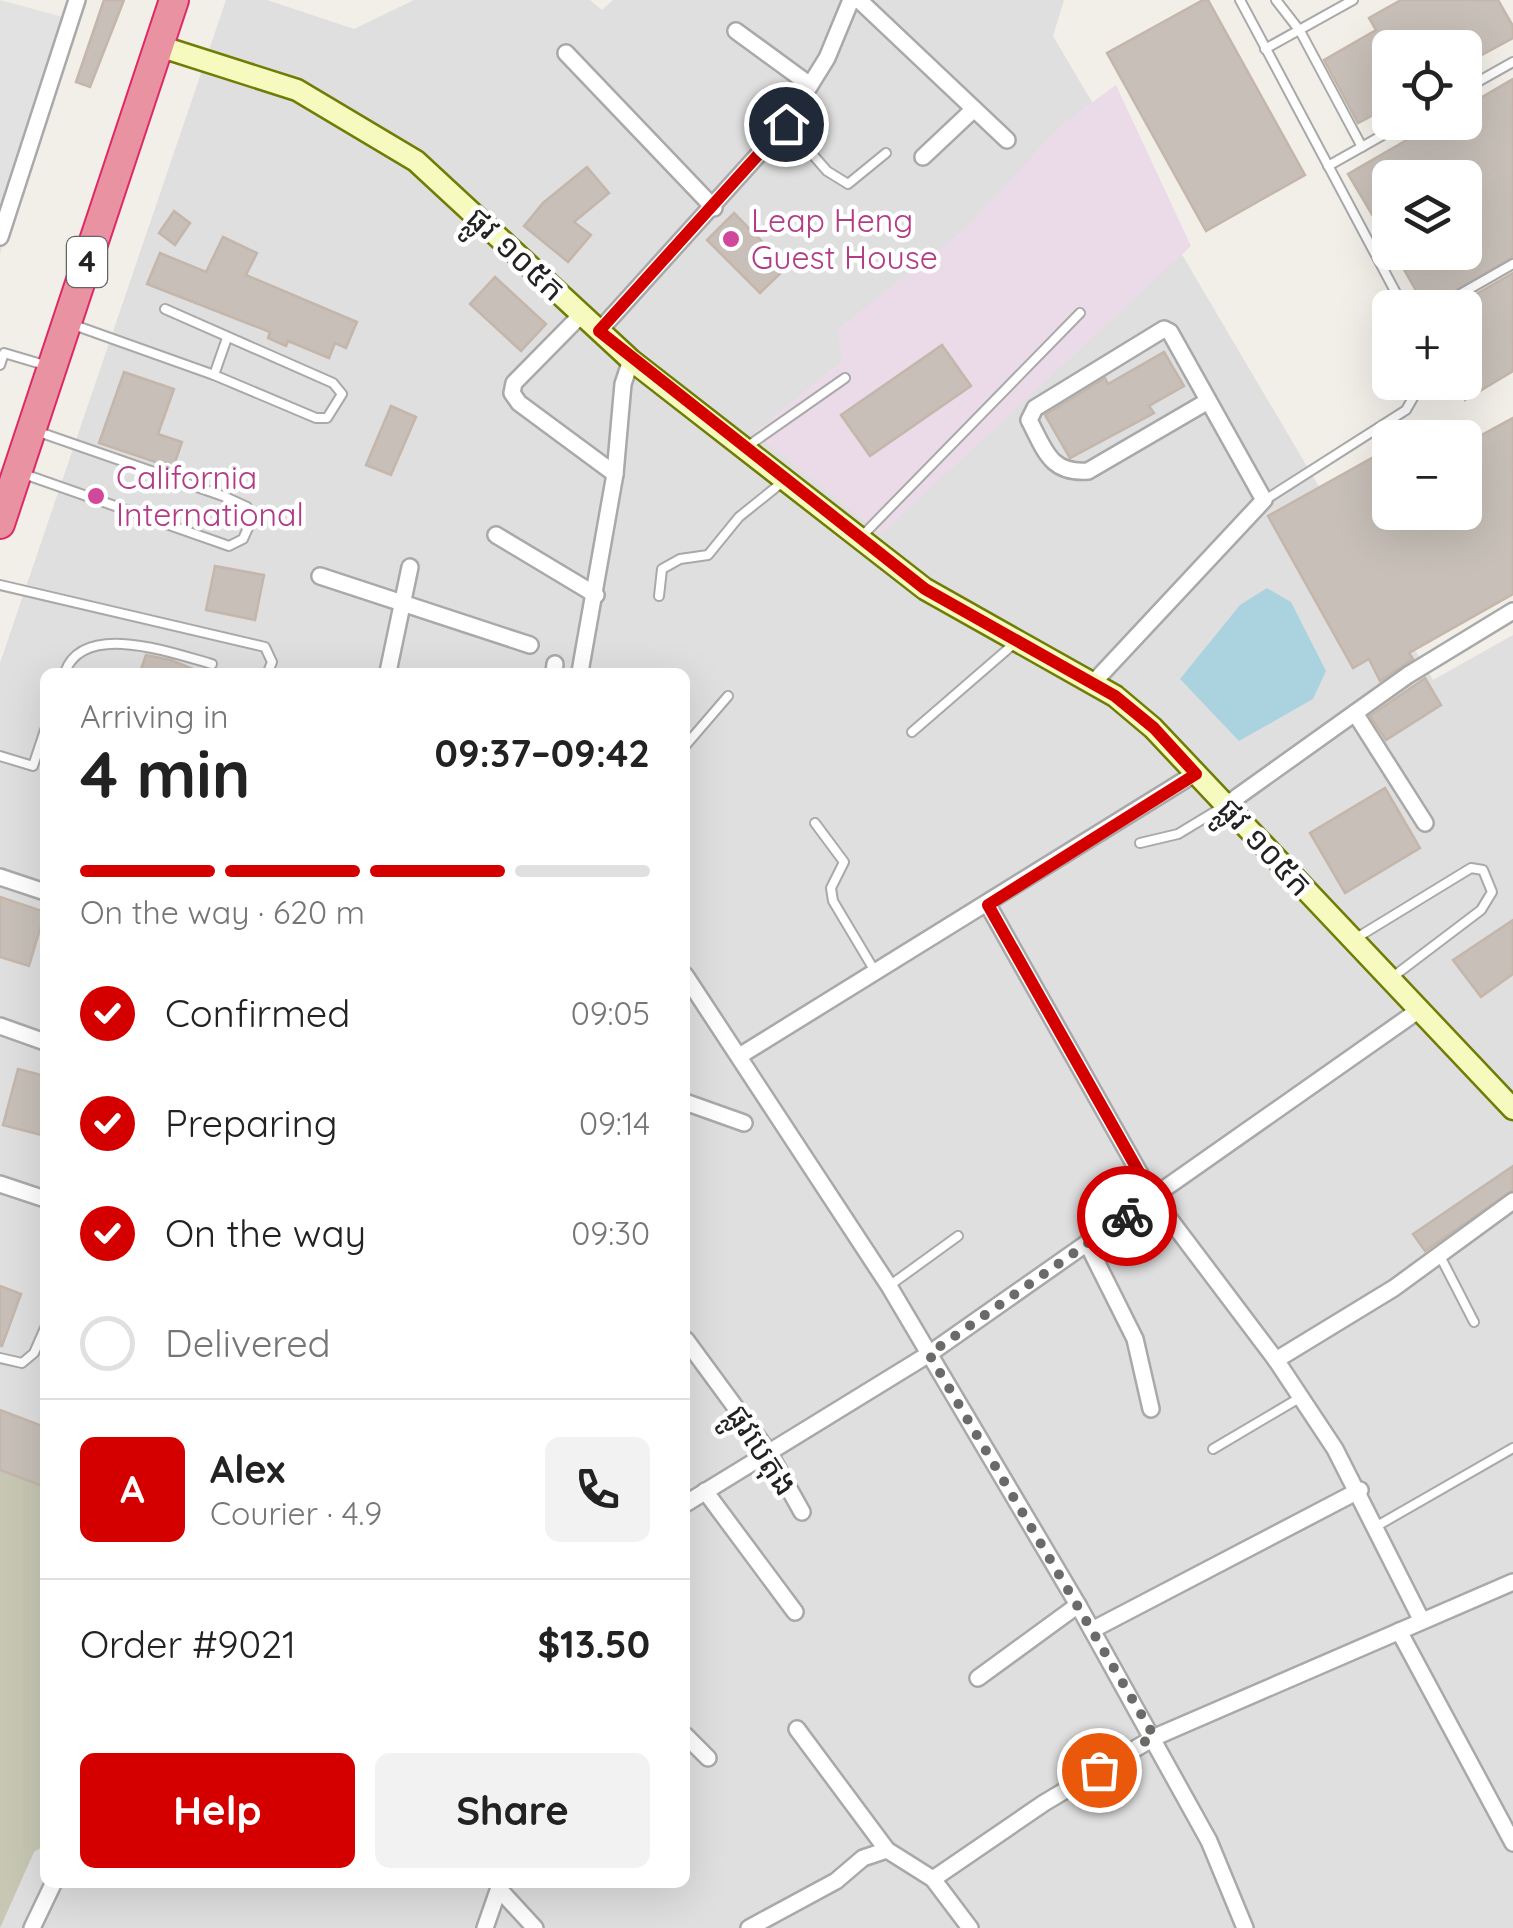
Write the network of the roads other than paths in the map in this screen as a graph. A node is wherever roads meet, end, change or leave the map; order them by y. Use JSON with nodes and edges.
{"nodes":[{"id":1,"x":77,"y":0,"type":"edge"},
{"id":2,"x":174,"y":0,"type":"edge"},
{"id":3,"x":855,"y":0,"type":"edge"},
{"id":4,"x":1240,"y":0,"type":"edge"},
{"id":5,"x":1276,"y":0,"type":"edge"},
{"id":6,"x":1353,"y":0,"type":"edge"},
{"id":7,"x":736,"y":31,"type":"dead end"},
{"id":8,"x":1300,"y":31,"type":"junction"},
{"id":9,"x":159,"y":46,"type":"junction"},
{"id":10,"x":1265,"y":50,"type":"junction"},
{"id":11,"x":566,"y":53,"type":"dead end"},
{"id":12,"x":1513,"y":62,"type":"edge"},
{"id":13,"x":1482,"y":79,"type":"edge"},
{"id":14,"x":810,"y":85,"type":"junction"},
{"id":15,"x":974,"y":109,"type":"junction"},
{"id":16,"x":786,"y":124,"type":"junction"},
{"id":17,"x":1007,"y":140,"type":"dead end"},
{"id":18,"x":1376,"y":140,"type":"edge"},
{"id":19,"x":1362,"y":148,"type":"junction"},
{"id":20,"x":886,"y":154,"type":"dead end"},
{"id":21,"x":923,"y":157,"type":"dead end"},
{"id":22,"x":1328,"y":166,"type":"junction"},
{"id":23,"x":714,"y":208,"type":"junction"},
{"id":24,"x":0,"y":237,"type":"edge"},
{"id":25,"x":1513,"y":264,"type":"edge"},
{"id":26,"x":1394,"y":290,"type":"edge"},
{"id":27,"x":1468,"y":290,"type":"edge"},
{"id":28,"x":164,"y":309,"type":"dead end"},
{"id":29,"x":1080,"y":313,"type":"dead end"},
{"id":30,"x":582,"y":315,"type":"junction"},
{"id":31,"x":67,"y":323,"type":"junction"},
{"id":32,"x":599,"y":331,"type":"junction"},
{"id":33,"x":227,"y":338,"type":"junction"},
{"id":34,"x":631,"y":360,"type":"junction"},
{"id":35,"x":0,"y":365,"type":"edge"},
{"id":36,"x":52,"y":368,"type":"junction"},
{"id":37,"x":214,"y":375,"type":"junction"},
{"id":38,"x":846,"y":378,"type":"dead end"},
{"id":39,"x":1208,"y":400,"type":"junction"},
{"id":40,"x":1412,"y":400,"type":"edge"},
{"id":41,"x":32,"y":429,"type":"junction"},
{"id":42,"x":744,"y":448,"type":"junction"},
{"id":43,"x":17,"y":472,"type":"junction"},
{"id":44,"x":615,"y":474,"type":"junction"},
{"id":45,"x":785,"y":480,"type":"junction"},
{"id":46,"x":1264,"y":500,"type":"junction"},
{"id":47,"x":0,"y":524,"type":"edge"},
{"id":48,"x":496,"y":535,"type":"dead end"},
{"id":49,"x":860,"y":538,"type":"junction"},
{"id":50,"x":410,"y":567,"type":"dead end"},
{"id":51,"x":320,"y":576,"type":"dead end"},
{"id":52,"x":0,"y":586,"type":"edge"},
{"id":53,"x":596,"y":595,"type":"junction"},
{"id":54,"x":659,"y":596,"type":"dead end"},
{"id":55,"x":402,"y":604,"type":"junction"},
{"id":56,"x":1513,"y":610,"type":"edge"},
{"id":57,"x":1016,"y":642,"type":"junction"},
{"id":58,"x":530,"y":645,"type":"dead end"},
{"id":59,"x":212,"y":664,"type":"dead end"},
{"id":60,"x":68,"y":668,"type":"edge"},
{"id":61,"x":270,"y":668,"type":"edge"},
{"id":62,"x":389,"y":668,"type":"edge"},
{"id":63,"x":581,"y":668,"type":"edge"},
{"id":64,"x":1093,"y":684,"type":"junction"},
{"id":65,"x":728,"y":696,"type":"dead end"},
{"id":66,"x":1355,"y":712,"type":"junction"},
{"id":67,"x":912,"y":732,"type":"dead end"},
{"id":68,"x":690,"y":740,"type":"edge"},
{"id":69,"x":40,"y":745,"type":"edge"},
{"id":70,"x":0,"y":756,"type":"edge"},
{"id":71,"x":1196,"y":774,"type":"junction"},
{"id":72,"x":1226,"y":806,"type":"junction"},
{"id":73,"x":815,"y":823,"type":"dead end"},
{"id":74,"x":1425,"y":823,"type":"dead end"},
{"id":75,"x":1140,"y":843,"type":"dead end"},
{"id":76,"x":0,"y":876,"type":"edge"},
{"id":77,"x":40,"y":890,"type":"edge"},
{"id":78,"x":988,"y":905,"type":"junction"},
{"id":79,"x":1353,"y":940,"type":"junction"},
{"id":80,"x":876,"y":972,"type":"junction"},
{"id":81,"x":1390,"y":979,"type":"junction"},
{"id":82,"x":690,"y":982,"type":"edge"},
{"id":83,"x":1419,"y":1010,"type":"junction"},
{"id":84,"x":0,"y":1026,"type":"edge"},
{"id":85,"x":40,"y":1040,"type":"edge"},
{"id":86,"x":740,"y":1055,"type":"junction"},
{"id":87,"x":690,"y":1104,"type":"edge"},
{"id":88,"x":1513,"y":1108,"type":"edge"},
{"id":89,"x":744,"y":1123,"type":"dead end"},
{"id":90,"x":0,"y":1184,"type":"edge"},
{"id":91,"x":40,"y":1197,"type":"edge"},
{"id":92,"x":1153,"y":1197,"type":"junction"},
{"id":93,"x":1513,"y":1202,"type":"edge"},
{"id":94,"x":958,"y":1236,"type":"dead end"},
{"id":95,"x":1088,"y":1243,"type":"junction"},
{"id":96,"x":1440,"y":1256,"type":"junction"},
{"id":97,"x":888,"y":1286,"type":"junction"},
{"id":98,"x":1474,"y":1322,"type":"dead end"},
{"id":99,"x":40,"y":1339,"type":"edge"},
{"id":100,"x":690,"y":1345,"type":"edge"},
{"id":101,"x":929,"y":1354,"type":"junction"},
{"id":102,"x":0,"y":1358,"type":"edge"},
{"id":103,"x":1276,"y":1360,"type":"junction"},
{"id":104,"x":1301,"y":1397,"type":"junction"},
{"id":105,"x":1150,"y":1409,"type":"dead end"},
{"id":106,"x":1212,"y":1448,"type":"dead end"},
{"id":107,"x":1513,"y":1448,"type":"edge"},
{"id":108,"x":769,"y":1452,"type":"junction"},
{"id":109,"x":1360,"y":1490,"type":"junction"},
{"id":110,"x":705,"y":1492,"type":"junction"},
{"id":111,"x":690,"y":1501,"type":"edge"},
{"id":112,"x":802,"y":1512,"type":"dead end"},
{"id":113,"x":1377,"y":1526,"type":"junction"},
{"id":114,"x":1513,"y":1582,"type":"edge"},
{"id":115,"x":1078,"y":1606,"type":"junction"},
{"id":116,"x":795,"y":1612,"type":"dead end"},
{"id":117,"x":1422,"y":1621,"type":"junction"},
{"id":118,"x":1092,"y":1630,"type":"junction"},
{"id":119,"x":1399,"y":1632,"type":"junction"},
{"id":120,"x":978,"y":1678,"type":"dead end"},
{"id":121,"x":797,"y":1729,"type":"dead end"},
{"id":122,"x":1154,"y":1736,"type":"junction"},
{"id":123,"x":690,"y":1740,"type":"edge"},
{"id":124,"x":708,"y":1758,"type":"dead end"},
{"id":125,"x":1513,"y":1843,"type":"edge"},
{"id":126,"x":887,"y":1850,"type":"junction"},
{"id":127,"x":933,"y":1879,"type":"junction"},
{"id":128,"x":51,"y":1888,"type":"edge"},
{"id":129,"x":499,"y":1888,"type":"edge"},
{"id":130,"x":502,"y":1888,"type":"edge"},
{"id":131,"x":32,"y":1928,"type":"edge"},
{"id":132,"x":485,"y":1928,"type":"edge"},
{"id":133,"x":536,"y":1928,"type":"edge"},
{"id":134,"x":749,"y":1928,"type":"edge"},
{"id":135,"x":970,"y":1928,"type":"edge"},
{"id":136,"x":1244,"y":1928,"type":"edge"}],
"edges":[{"from":1,"to":24,"type":"street"},
{"from":2,"to":9,"type":"highway","number":"4"},
{"from":3,"to":14,"type":"street"},
{"from":3,"to":15,"type":"street"},
{"from":4,"to":10,"type":"lane"},
{"from":5,"to":8,"type":"lane"},
{"from":6,"to":8,"type":"lane"},
{"from":7,"to":14,"type":"street"},
{"from":8,"to":10,"type":"lane"},
{"from":8,"to":19,"type":"lane"},
{"from":9,"to":30,"type":"main road","name":"ផ្លូវ ១០៥ក"},
{"from":9,"to":31,"type":"highway","number":"4"},
{"from":10,"to":22,"type":"lane"},
{"from":11,"to":23,"type":"street"},
{"from":12,"to":13,"type":"lane"},
{"from":14,"to":16,"type":"street"},
{"from":15,"to":17,"type":"street"},
{"from":15,"to":21,"type":"street"},
{"from":16,"to":20,"type":"lane"},
{"from":16,"to":23,"type":"street"},
{"from":18,"to":19,"type":"lane"},
{"from":19,"to":22,"type":"lane"},
{"from":22,"to":26,"type":"lane"},
{"from":23,"to":32,"type":"street"},
{"from":25,"to":27,"type":"lane"},
{"from":28,"to":33,"type":"lane"},
{"from":29,"to":49,"type":"lane"},
{"from":30,"to":32,"type":"main road","name":"ផ្លូវ ១០៥ក"},
{"from":30,"to":44,"type":"street"},
{"from":31,"to":36,"type":"highway","number":"4"},
{"from":31,"to":37,"type":"lane"},
{"from":32,"to":34,"type":"main road","name":"ផ្លូវ ១០៥ក"},
{"from":33,"to":37,"type":"lane"},
{"from":33,"to":37,"type":"lane"},
{"from":34,"to":42,"type":"main road","name":"ផ្លូវ ១០៥ក"},
{"from":34,"to":44,"type":"street"},
{"from":35,"to":36,"type":"lane"},
{"from":36,"to":41,"type":"highway","number":"4"},
{"from":38,"to":42,"type":"lane"},
{"from":39,"to":39,"type":"street"},
{"from":39,"to":46,"type":"street"},
{"from":40,"to":46,"type":"lane"},
{"from":41,"to":43,"type":"highway","number":"4"},
{"from":41,"to":43,"type":"lane"},
{"from":42,"to":45,"type":"main road","name":"ផ្លូវ ១០៥ក"},
{"from":43,"to":47,"type":"highway","number":"4"},
{"from":44,"to":53,"type":"street"},
{"from":45,"to":49,"type":"main road","name":"ផ្លូវ ១០៥ក"},
{"from":45,"to":54,"type":"lane"},
{"from":46,"to":64,"type":"street"},
{"from":48,"to":53,"type":"street"},
{"from":49,"to":57,"type":"main road","name":"ផ្លូវ ១០៥ក"},
{"from":50,"to":55,"type":"street"},
{"from":51,"to":55,"type":"street"},
{"from":52,"to":61,"type":"lane"},
{"from":53,"to":63,"type":"street"},
{"from":55,"to":58,"type":"street"},
{"from":55,"to":62,"type":"street"},
{"from":56,"to":66,"type":"street"},
{"from":57,"to":64,"type":"main road","name":"ផ្លូវ ១០៥ក"},
{"from":57,"to":67,"type":"lane"},
{"from":59,"to":60,"type":"lane"},
{"from":64,"to":71,"type":"main road","name":"ផ្លូវ ១០៥ក"},
{"from":65,"to":68,"type":"lane"},
{"from":66,"to":72,"type":"street"},
{"from":66,"to":74,"type":"street"},
{"from":69,"to":70,"type":"lane"},
{"from":71,"to":72,"type":"main road","name":"ផ្លូវ ១០៥ក"},
{"from":71,"to":78,"type":"street"},
{"from":72,"to":75,"type":"lane"},
{"from":72,"to":79,"type":"main road","name":"ផ្លូវ ១០៥ក"},
{"from":73,"to":80,"type":"lane"},
{"from":76,"to":77,"type":"street"},
{"from":78,"to":80,"type":"street"},
{"from":78,"to":92,"type":"street"},
{"from":79,"to":81,"type":"main road","name":"ផ្លូវ ១០៥ក"},
{"from":79,"to":81,"type":"lane"},
{"from":80,"to":86,"type":"street"},
{"from":81,"to":83,"type":"main road","name":"ផ្លូវ ១០៥ក"},
{"from":82,"to":86,"type":"street"},
{"from":83,"to":88,"type":"main road","name":"ផ្លូវ ១០៥ក"},
{"from":83,"to":92,"type":"street"},
{"from":84,"to":85,"type":"street"},
{"from":86,"to":97,"type":"street"},
{"from":87,"to":89,"type":"street"},
{"from":90,"to":91,"type":"street"},
{"from":92,"to":95,"type":"street"},
{"from":92,"to":103,"type":"street"},
{"from":93,"to":96,"type":"street"},
{"from":94,"to":97,"type":"lane"},
{"from":95,"to":101,"type":"street"},
{"from":95,"to":105,"type":"street"},
{"from":96,"to":98,"type":"lane"},
{"from":96,"to":103,"type":"street"},
{"from":97,"to":101,"type":"street"},
{"from":99,"to":102,"type":"lane"},
{"from":100,"to":108,"type":"street","name":"ផ្លូវបេតុង"},
{"from":101,"to":108,"type":"street"},
{"from":101,"to":115,"type":"street"},
{"from":103,"to":104,"type":"street"},
{"from":104,"to":106,"type":"lane"},
{"from":104,"to":109,"type":"street"},
{"from":107,"to":113,"type":"lane"},
{"from":108,"to":110,"type":"street"},
{"from":108,"to":112,"type":"street","name":"ផ្លូវបេតុង"},
{"from":109,"to":113,"type":"street"},
{"from":109,"to":118,"type":"street"},
{"from":110,"to":111,"type":"street"},
{"from":110,"to":116,"type":"street"},
{"from":113,"to":117,"type":"street"},
{"from":114,"to":117,"type":"street"},
{"from":115,"to":118,"type":"street"},
{"from":115,"to":120,"type":"street"},
{"from":117,"to":119,"type":"street"},
{"from":118,"to":122,"type":"street"},
{"from":119,"to":122,"type":"street"},
{"from":119,"to":125,"type":"street"},
{"from":121,"to":126,"type":"street"},
{"from":122,"to":127,"type":"street"},
{"from":122,"to":136,"type":"street"},
{"from":123,"to":124,"type":"street"},
{"from":126,"to":127,"type":"street"},
{"from":126,"to":134,"type":"street"},
{"from":127,"to":135,"type":"street"},
{"from":128,"to":131,"type":"street"},
{"from":129,"to":132,"type":"street"},
{"from":130,"to":133,"type":"street"}]}
